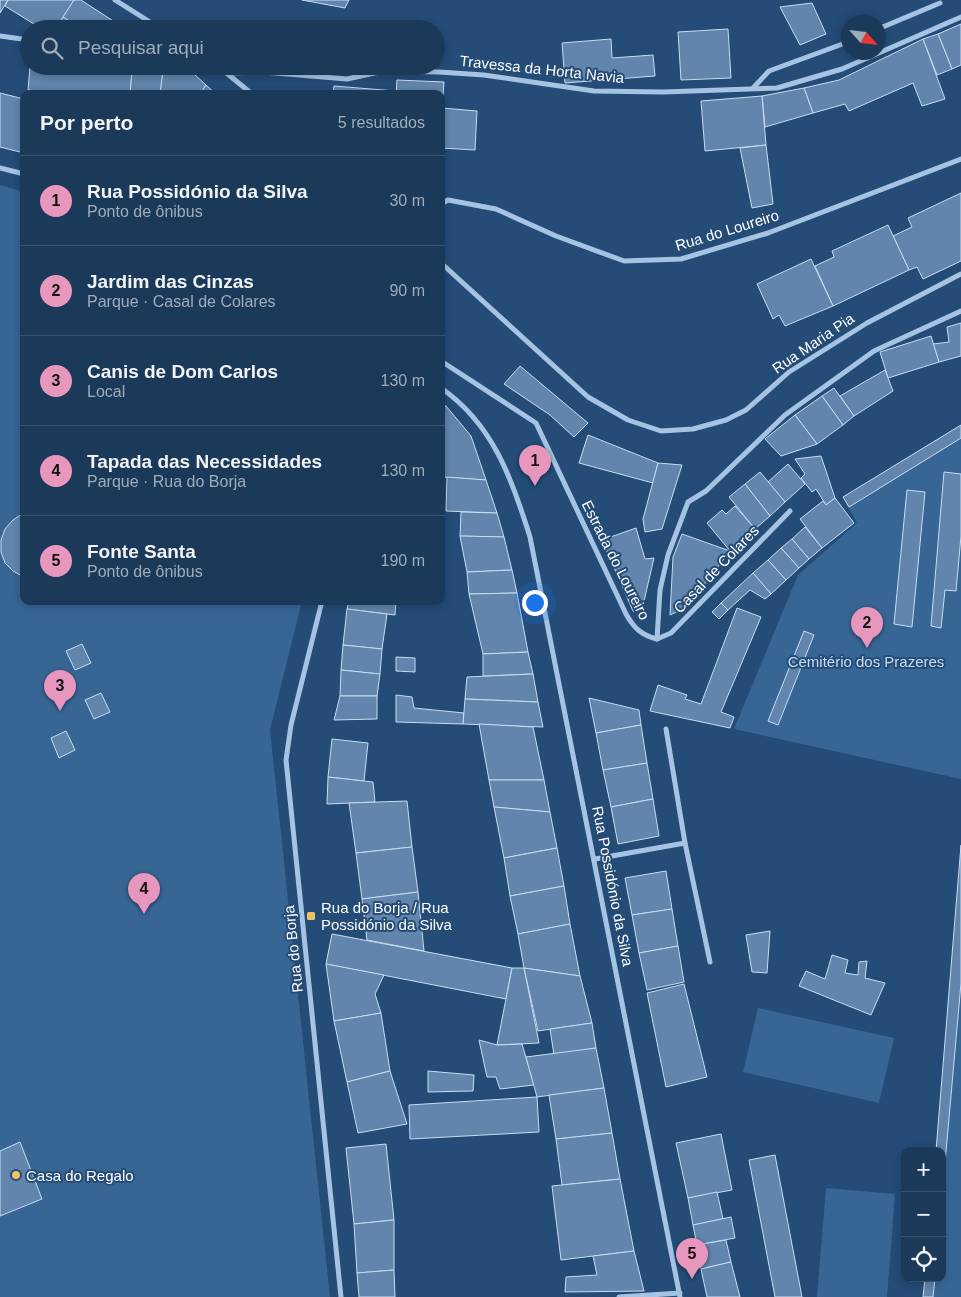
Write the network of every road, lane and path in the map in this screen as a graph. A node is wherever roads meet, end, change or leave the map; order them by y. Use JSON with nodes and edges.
{"nodes":[{"id":1,"x":115,"y":0,"type":"edge"},
{"id":2,"x":940,"y":3,"type":"dead end"},
{"id":3,"x":961,"y":16,"type":"edge"},
{"id":4,"x":147,"y":20,"type":"edge"},
{"id":5,"x":886,"y":26,"type":"edge"},
{"id":6,"x":0,"y":36,"type":"edge"},
{"id":7,"x":20,"y":39,"type":"edge"},
{"id":8,"x":841,"y":45,"type":"edge"},
{"id":9,"x":445,"y":72,"type":"edge"},
{"id":10,"x":230,"y":75,"type":"edge"},
{"id":11,"x":299,"y":75,"type":"edge"},
{"id":12,"x":368,"y":75,"type":"edge"},
{"id":13,"x":754,"y":87,"type":"junction"},
{"id":14,"x":247,"y":90,"type":"edge"},
{"id":15,"x":961,"y":159,"type":"edge"},
{"id":16,"x":0,"y":168,"type":"edge"},
{"id":17,"x":20,"y":173,"type":"edge"},
{"id":18,"x":445,"y":202,"type":"edge"},
{"id":19,"x":445,"y":267,"type":"edge"},
{"id":20,"x":961,"y":274,"type":"edge"},
{"id":21,"x":961,"y":311,"type":"edge"},
{"id":22,"x":445,"y":364,"type":"edge"},
{"id":23,"x":445,"y":391,"type":"edge"},
{"id":24,"x":790,"y":511,"type":"dead end"},
{"id":25,"x":321,"y":605,"type":"edge"},
{"id":26,"x":657,"y":639,"type":"junction"},
{"id":27,"x":666,"y":730,"type":"dead end"},
{"id":28,"x":685,"y":843,"type":"junction"},
{"id":29,"x":594,"y":859,"type":"junction"},
{"id":30,"x":710,"y":962,"type":"dead end"},
{"id":31,"x":680,"y":1295,"type":"edge"},
{"id":32,"x":342,"y":1297,"type":"edge"},
{"id":33,"x":619,"y":1297,"type":"edge"}],
"edges":[{"from":1,"to":4,"type":"street"},
{"from":2,"to":5,"type":"street"},
{"from":3,"to":13,"type":"street","name":"Travessa da Horta Navia"},
{"from":6,"to":7,"type":"street"},
{"from":8,"to":13,"type":"street"},
{"from":9,"to":13,"type":"street","name":"Travessa da Horta Navia"},
{"from":10,"to":14,"type":"street"},
{"from":11,"to":12,"type":"street","name":"Travessa da Horta Navia"},
{"from":15,"to":18,"type":"street","name":"Rua do Loureiro"},
{"from":16,"to":17,"type":"street"},
{"from":19,"to":20,"type":"street","name":"Rua Maria Pia"},
{"from":21,"to":26,"type":"street","name":"Estrada do Loureiro"},
{"from":22,"to":26,"type":"street","name":"Estrada do Loureiro"},
{"from":23,"to":29,"type":"street","name":"Rua Possidónio da Silva"},
{"from":24,"to":26,"type":"street","name":"Casal de Colares"},
{"from":25,"to":32,"type":"street","name":"Rua do Borja"},
{"from":27,"to":28,"type":"street"},
{"from":28,"to":29,"type":"street"},
{"from":28,"to":30,"type":"street"},
{"from":29,"to":31,"type":"street","name":"Rua Possidónio da Silva"},
{"from":31,"to":33,"type":"street"}]}
